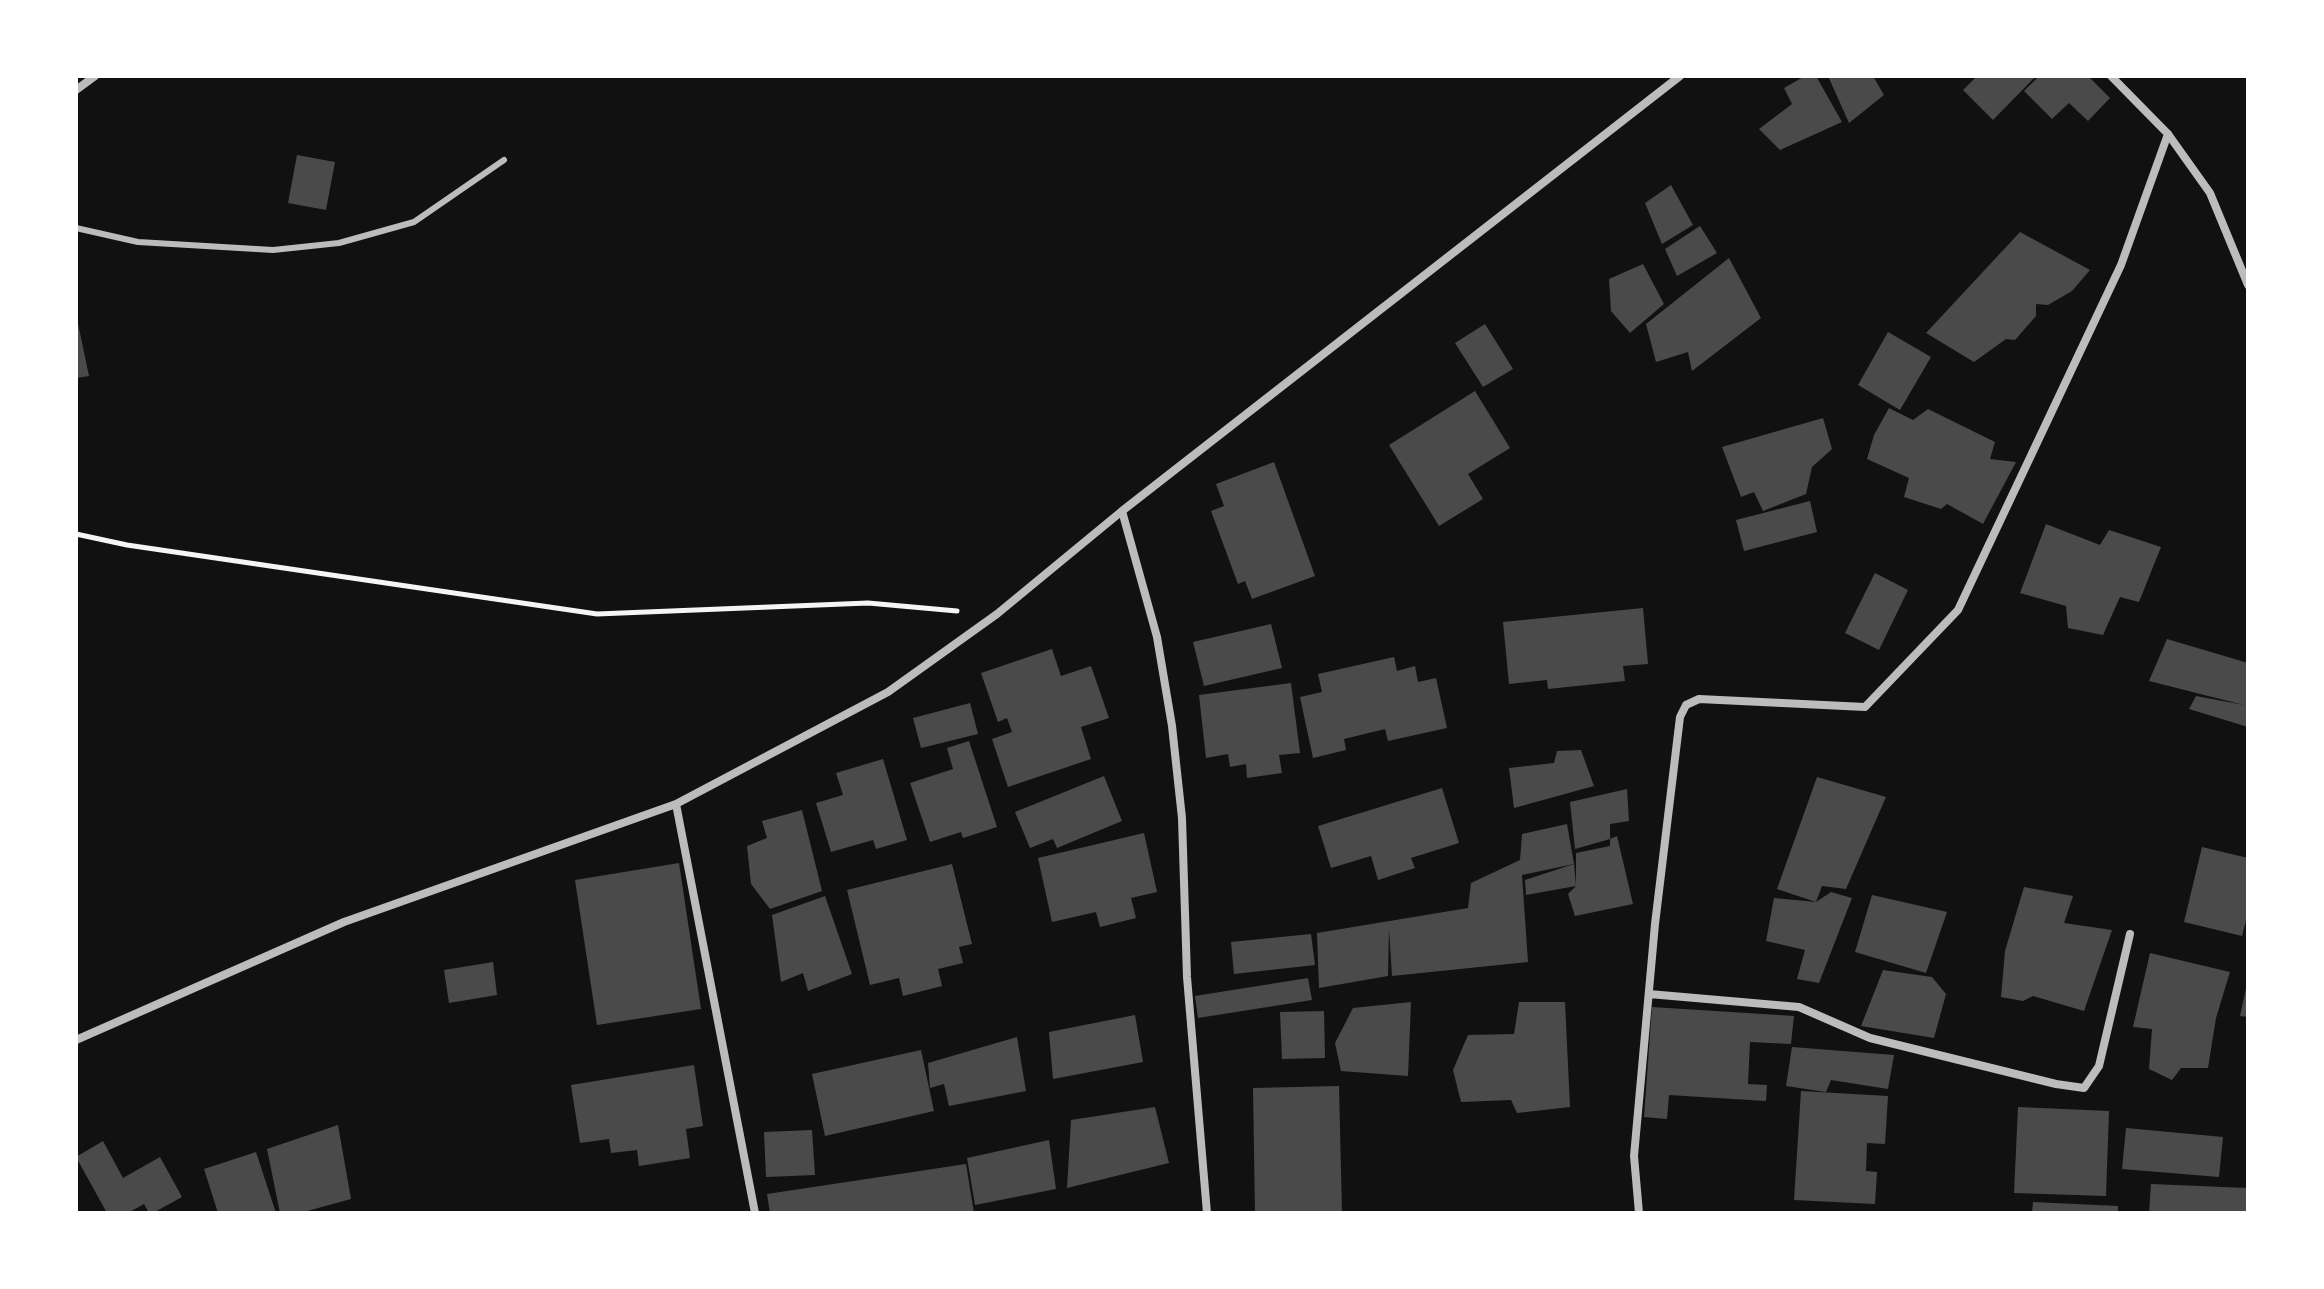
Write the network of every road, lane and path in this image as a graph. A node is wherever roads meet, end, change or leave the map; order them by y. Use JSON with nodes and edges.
{"nodes":[{"id":1,"x":95,"y":76,"type":"edge"},
{"id":2,"x":1680,"y":76,"type":"edge"},
{"id":3,"x":2111,"y":76,"type":"edge"},
{"id":4,"x":76,"y":90,"type":"edge"},
{"id":5,"x":2168,"y":134,"type":"junction"},
{"id":6,"x":504,"y":160,"type":"dead end"},
{"id":7,"x":76,"y":228,"type":"edge"},
{"id":8,"x":2248,"y":285,"type":"edge"},
{"id":9,"x":1122,"y":511,"type":"junction"},
{"id":10,"x":76,"y":534,"type":"edge"},
{"id":11,"x":997,"y":614,"type":"junction"},
{"id":12,"x":676,"y":804,"type":"junction"},
{"id":13,"x":2130,"y":934,"type":"dead end"},
{"id":14,"x":1649,"y":994,"type":"junction"},
{"id":15,"x":76,"y":1040,"type":"edge"},
{"id":16,"x":755,"y":1213,"type":"edge"},
{"id":17,"x":1207,"y":1213,"type":"edge"},
{"id":18,"x":1639,"y":1213,"type":"edge"}],
"edges":[{"from":1,"to":4,"type":"street"},
{"from":2,"to":9,"type":"street"},
{"from":3,"to":5,"type":"street"},
{"from":5,"to":8,"type":"street"},
{"from":5,"to":14,"type":"street"},
{"from":6,"to":7,"type":"lane"},
{"from":9,"to":11,"type":"street"},
{"from":9,"to":17,"type":"street"},
{"from":10,"to":11,"type":"path"},
{"from":11,"to":12,"type":"street"},
{"from":12,"to":15,"type":"street"},
{"from":12,"to":16,"type":"street"},
{"from":13,"to":14,"type":"street"},
{"from":14,"to":18,"type":"street"}]}
